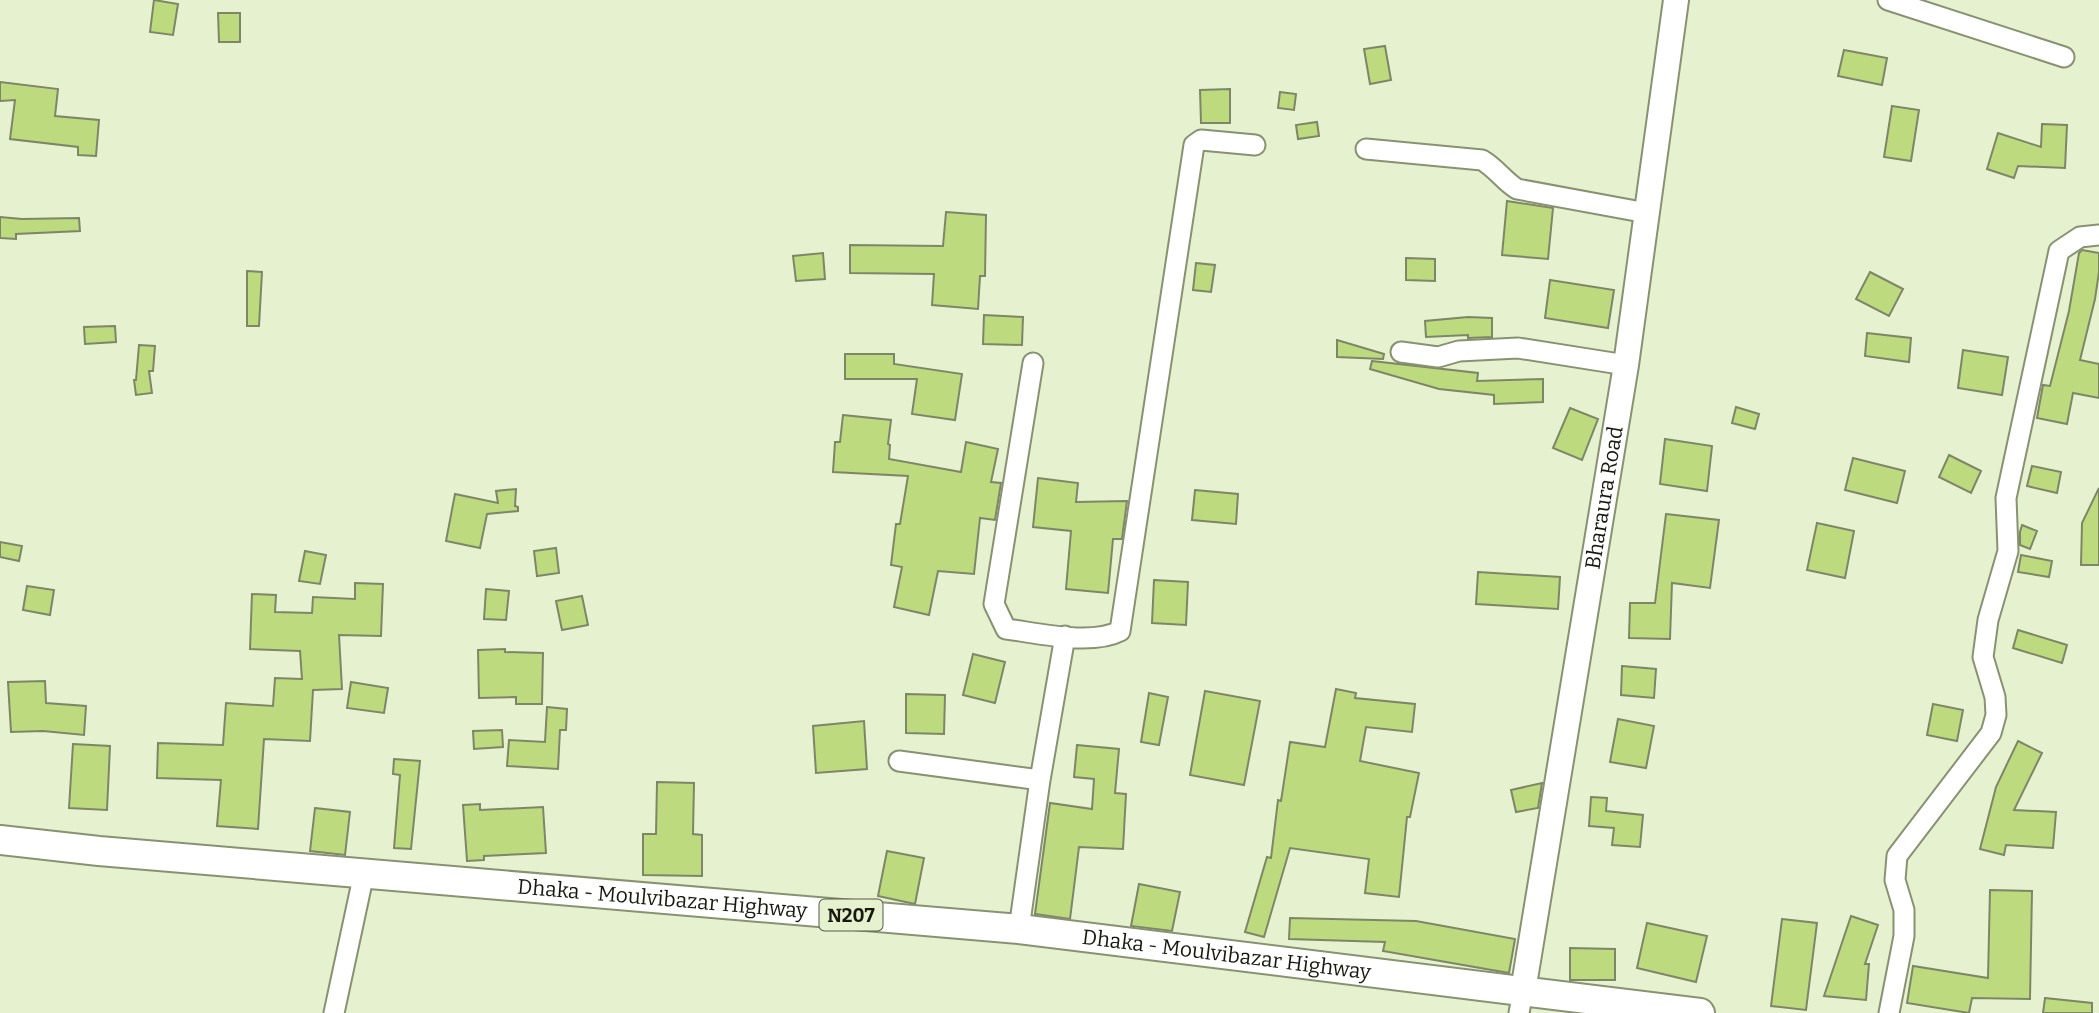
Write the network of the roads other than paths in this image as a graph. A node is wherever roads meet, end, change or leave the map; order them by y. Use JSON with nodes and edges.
{"nodes":[{"id":1,"x":1676,"y":0,"type":"edge"},
{"id":2,"x":1888,"y":0,"type":"edge"},
{"id":3,"x":2064,"y":57,"type":"dead end"},
{"id":4,"x":1255,"y":145,"type":"dead end"},
{"id":5,"x":1366,"y":149,"type":"dead end"},
{"id":6,"x":1647,"y":213,"type":"junction"},
{"id":7,"x":2099,"y":235,"type":"edge"},
{"id":8,"x":1401,"y":352,"type":"dead end"},
{"id":9,"x":1033,"y":363,"type":"dead end"},
{"id":10,"x":1626,"y":365,"type":"junction"},
{"id":11,"x":1065,"y":636,"type":"junction"},
{"id":12,"x":899,"y":761,"type":"dead end"},
{"id":13,"x":1040,"y":780,"type":"junction"},
{"id":14,"x":0,"y":840,"type":"edge"},
{"id":15,"x":364,"y":873,"type":"junction"},
{"id":16,"x":1019,"y":929,"type":"junction"},
{"id":17,"x":1521,"y":1002,"type":"edge"},
{"id":18,"x":334,"y":1013,"type":"edge"},
{"id":19,"x":1700,"y":1013,"type":"edge"},
{"id":20,"x":1889,"y":1013,"type":"edge"}],
"edges":[{"from":1,"to":6,"type":"main road","name":"Bharaura Road"},
{"from":2,"to":3,"type":"street"},
{"from":4,"to":11,"type":"street"},
{"from":5,"to":6,"type":"street"},
{"from":6,"to":10,"type":"main road","name":"Bharaura Road"},
{"from":7,"to":20,"type":"street"},
{"from":8,"to":10,"type":"street"},
{"from":9,"to":11,"type":"street"},
{"from":10,"to":17,"type":"main road","name":"Bharaura Road"},
{"from":11,"to":13,"type":"street"},
{"from":12,"to":13,"type":"street"},
{"from":13,"to":16,"type":"street"},
{"from":14,"to":15,"type":"highway","name":"Dhaka - Moulvibazar Highway","number":"N207"},
{"from":15,"to":16,"type":"highway","name":"Dhaka - Moulvibazar Highway","number":"N207"},
{"from":15,"to":18,"type":"street"},
{"from":16,"to":17,"type":"highway","name":"Dhaka - Moulvibazar Highway","number":"N207"},
{"from":17,"to":19,"type":"highway","name":"Dhaka - Moulvibazar Highway","number":"N207"}]}
